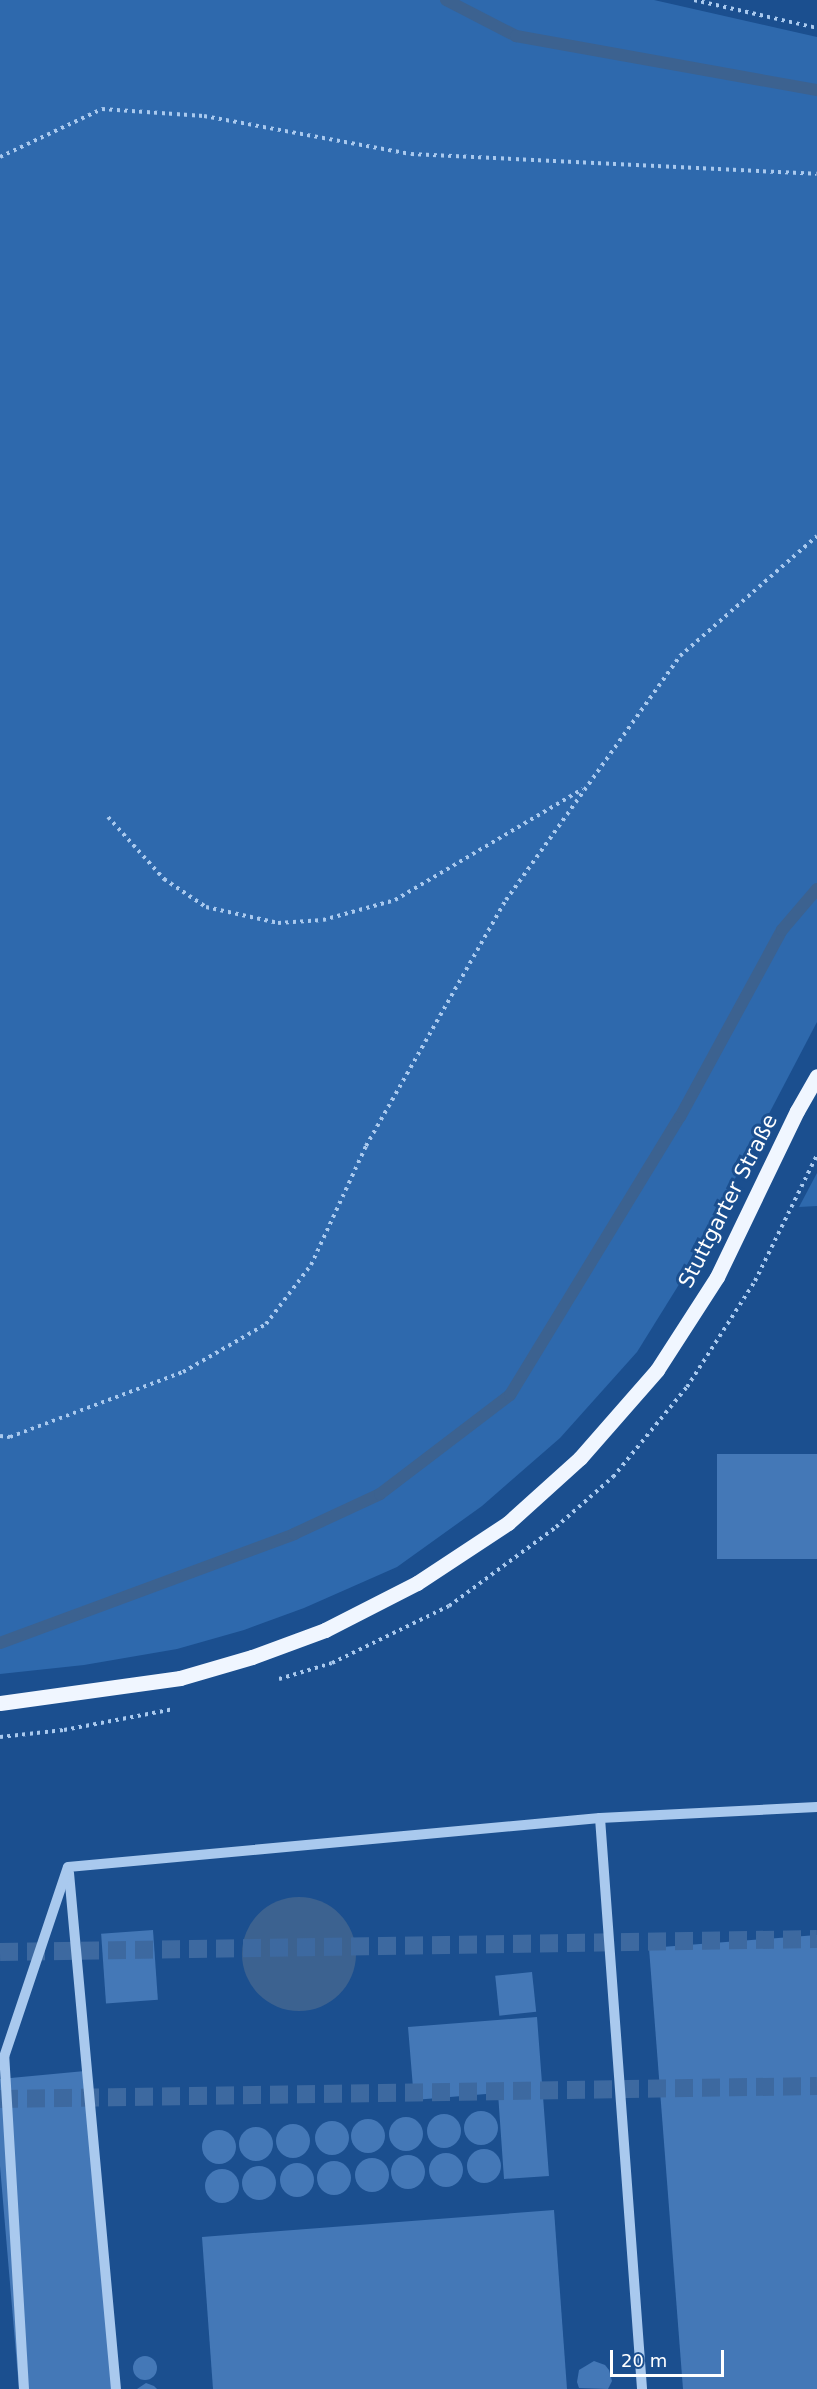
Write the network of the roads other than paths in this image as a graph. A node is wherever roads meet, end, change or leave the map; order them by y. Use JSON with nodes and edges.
{"nodes":[{"id":1,"x":817,"y":1076,"type":"edge"},
{"id":2,"x":0,"y":1703,"type":"edge"},
{"id":3,"x":817,"y":1807,"type":"edge"},
{"id":4,"x":600,"y":1818,"type":"junction"},
{"id":5,"x":68,"y":1867,"type":"junction"},
{"id":6,"x":24,"y":2389,"type":"edge"},
{"id":7,"x":116,"y":2389,"type":"edge"},
{"id":8,"x":642,"y":2389,"type":"edge"}],
"edges":[{"from":1,"to":2,"type":"main road","name":"Stuttgarter Straße"},
{"from":3,"to":4,"type":"lane"},
{"from":4,"to":5,"type":"lane"},
{"from":4,"to":8,"type":"lane"},
{"from":5,"to":6,"type":"lane"},
{"from":5,"to":7,"type":"lane"}]}
